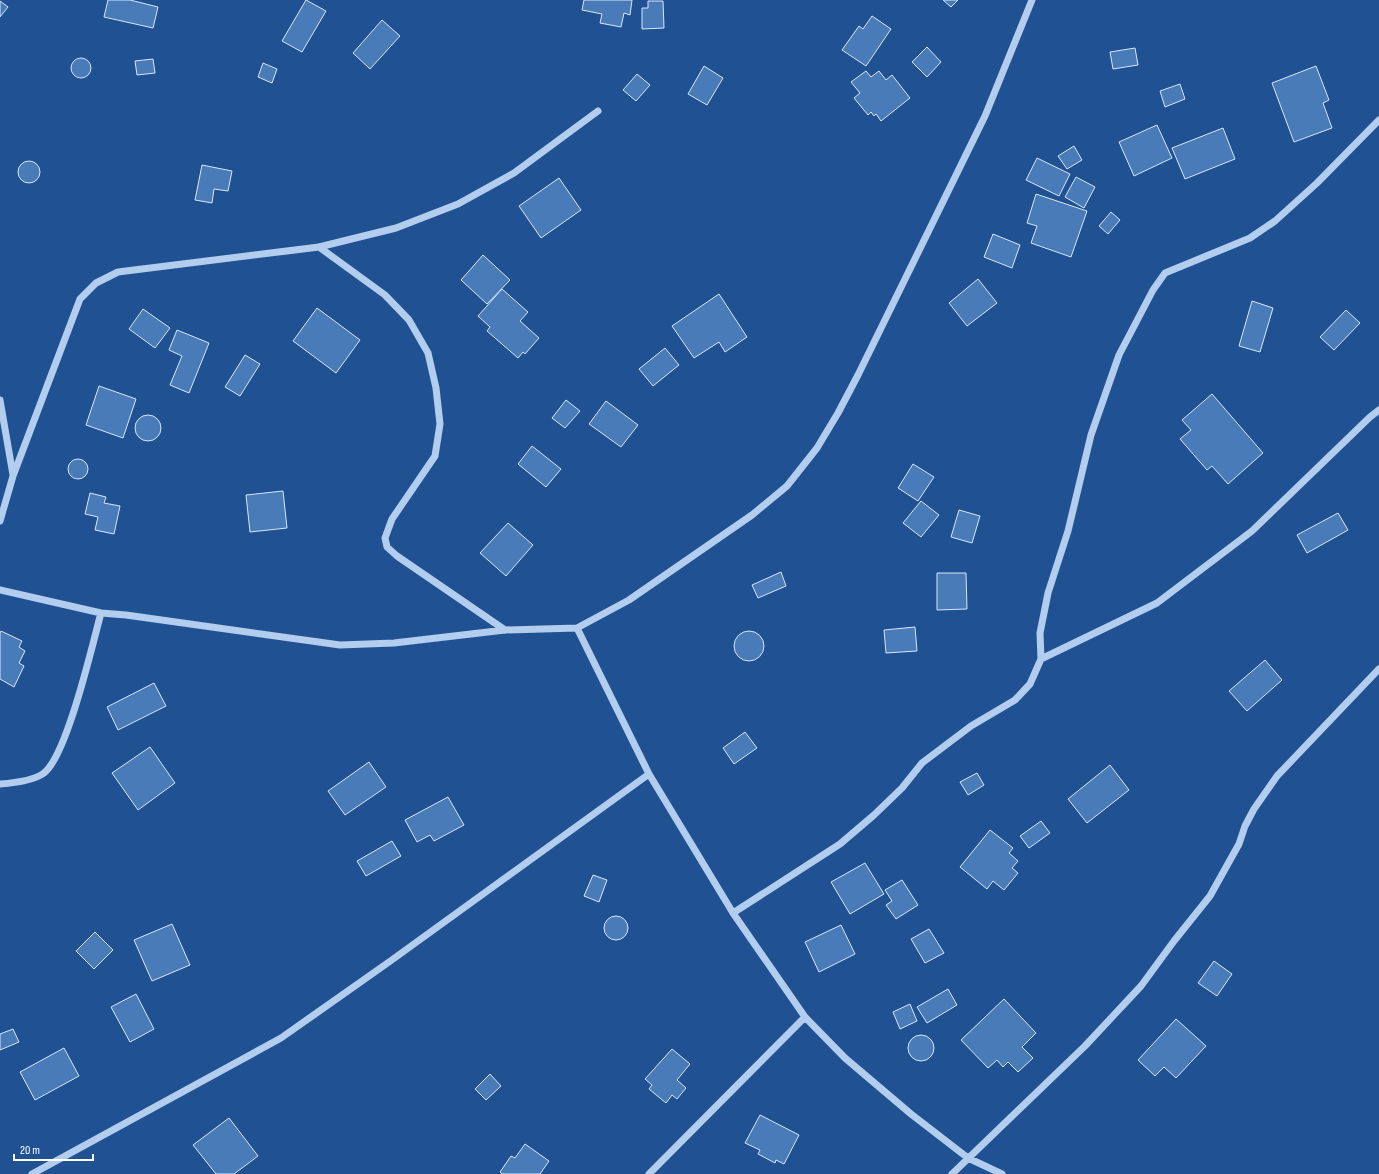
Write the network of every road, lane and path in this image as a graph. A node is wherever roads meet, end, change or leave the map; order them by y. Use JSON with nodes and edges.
{"nodes":[{"id":1,"x":1032,"y":0,"type":"edge"},
{"id":2,"x":598,"y":111,"type":"dead end"},
{"id":3,"x":1379,"y":120,"type":"edge"},
{"id":4,"x":319,"y":247,"type":"junction"},
{"id":5,"x":0,"y":400,"type":"edge"},
{"id":6,"x":1379,"y":410,"type":"edge"},
{"id":7,"x":13,"y":476,"type":"junction"},
{"id":8,"x":0,"y":521,"type":"edge"},
{"id":9,"x":0,"y":590,"type":"edge"},
{"id":10,"x":101,"y":613,"type":"junction"},
{"id":11,"x":577,"y":628,"type":"junction"},
{"id":12,"x":505,"y":630,"type":"junction"},
{"id":13,"x":1040,"y":659,"type":"junction"},
{"id":14,"x":1379,"y":669,"type":"edge"},
{"id":15,"x":649,"y":774,"type":"junction"},
{"id":16,"x":0,"y":784,"type":"edge"},
{"id":17,"x":732,"y":913,"type":"junction"},
{"id":18,"x":805,"y":1017,"type":"junction"},
{"id":19,"x":968,"y":1158,"type":"junction"},
{"id":20,"x":32,"y":1174,"type":"edge"},
{"id":21,"x":649,"y":1174,"type":"edge"},
{"id":22,"x":952,"y":1174,"type":"edge"},
{"id":23,"x":1002,"y":1174,"type":"edge"}],
"edges":[{"from":1,"to":11,"type":"street"},
{"from":2,"to":4,"type":"street"},
{"from":3,"to":13,"type":"street"},
{"from":4,"to":7,"type":"street"},
{"from":4,"to":12,"type":"street"},
{"from":5,"to":7,"type":"street"},
{"from":6,"to":13,"type":"street"},
{"from":7,"to":8,"type":"street"},
{"from":9,"to":10,"type":"street"},
{"from":10,"to":12,"type":"street"},
{"from":10,"to":16,"type":"street"},
{"from":11,"to":12,"type":"street"},
{"from":11,"to":15,"type":"street"},
{"from":13,"to":17,"type":"street"},
{"from":14,"to":19,"type":"street"},
{"from":15,"to":17,"type":"street"},
{"from":15,"to":20,"type":"street"},
{"from":17,"to":18,"type":"street"},
{"from":18,"to":19,"type":"street"},
{"from":18,"to":21,"type":"street"},
{"from":19,"to":22,"type":"street"},
{"from":19,"to":23,"type":"street"}]}
